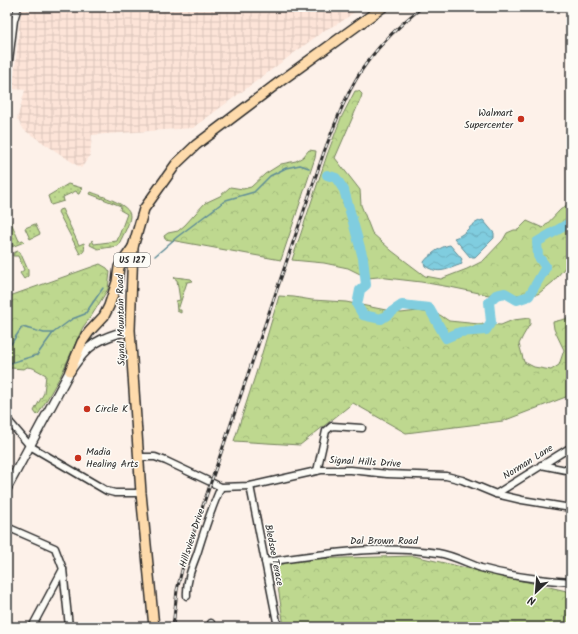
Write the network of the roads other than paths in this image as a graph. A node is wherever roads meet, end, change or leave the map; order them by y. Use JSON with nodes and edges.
{"nodes":[{"id":1,"x":18,"y":7,"type":"edge"},
{"id":2,"x":383,"y":7,"type":"edge"},
{"id":3,"x":7,"y":77,"type":"edge"},
{"id":4,"x":133,"y":247,"type":"junction"},
{"id":5,"x":130,"y":330,"type":"junction"},
{"id":6,"x":70,"y":371,"type":"junction"},
{"id":7,"x":7,"y":419,"type":"edge"},
{"id":8,"x":362,"y":428,"type":"dead end"},
{"id":9,"x":30,"y":446,"type":"junction"},
{"id":10,"x":571,"y":447,"type":"edge"},
{"id":11,"x":138,"y":457,"type":"junction"},
{"id":12,"x":541,"y":465,"type":"junction"},
{"id":13,"x":317,"y":471,"type":"junction"},
{"id":14,"x":571,"y":471,"type":"edge"},
{"id":15,"x":250,"y":486,"type":"junction"},
{"id":16,"x":221,"y":487,"type":"junction"},
{"id":17,"x":7,"y":488,"type":"edge"},
{"id":18,"x":141,"y":493,"type":"junction"},
{"id":19,"x":496,"y":494,"type":"junction"},
{"id":20,"x":571,"y":508,"type":"edge"},
{"id":21,"x":7,"y":526,"type":"edge"},
{"id":22,"x":266,"y":562,"type":"junction"},
{"id":23,"x":64,"y":569,"type":"junction"},
{"id":24,"x":571,"y":582,"type":"edge"},
{"id":25,"x":187,"y":596,"type":"dead end"},
{"id":26,"x":32,"y":627,"type":"edge"},
{"id":27,"x":69,"y":627,"type":"edge"},
{"id":28,"x":154,"y":627,"type":"edge"},
{"id":29,"x":278,"y":627,"type":"edge"}],
"edges":[{"from":1,"to":3,"type":"street"},
{"from":2,"to":4,"type":"main road","name":"Signal Mountain Road","number":"US 127"},
{"from":4,"to":5,"type":"main road","name":"Signal Mountain Road","number":"US 127"},
{"from":4,"to":6,"type":"main road"},
{"from":5,"to":6,"type":"main road"},
{"from":5,"to":11,"type":"main road","name":"Signal Mountain Road","number":"US 127"},
{"from":6,"to":9,"type":"main road"},
{"from":7,"to":9,"type":"street"},
{"from":8,"to":13,"type":"street"},
{"from":9,"to":17,"type":"main road"},
{"from":9,"to":18,"type":"street"},
{"from":10,"to":12,"type":"street","name":"Norman Lane"},
{"from":11,"to":16,"type":"street","name":"Signal Hills Drive"},
{"from":11,"to":18,"type":"main road","name":"Signal Mountain Road","number":"US 127"},
{"from":12,"to":14,"type":"street"},
{"from":12,"to":19,"type":"street","name":"Norman Lane"},
{"from":13,"to":15,"type":"street","name":"Signal Hills Drive"},
{"from":13,"to":19,"type":"street","name":"Signal Hills Drive"},
{"from":15,"to":16,"type":"street","name":"Signal Hills Drive"},
{"from":15,"to":22,"type":"street","name":"Bledsoe Terace"},
{"from":16,"to":25,"type":"street","name":"Hillsview Drive"},
{"from":18,"to":28,"type":"main road","name":"Signal Mountain Road","number":"US 127"},
{"from":19,"to":20,"type":"street","name":"Signal Hills Drive"},
{"from":21,"to":23,"type":"street"},
{"from":22,"to":24,"type":"street","name":"Dal Brown Road"},
{"from":22,"to":29,"type":"street","name":"Bledsoe Terace"},
{"from":23,"to":26,"type":"street"},
{"from":23,"to":27,"type":"street"}]}
